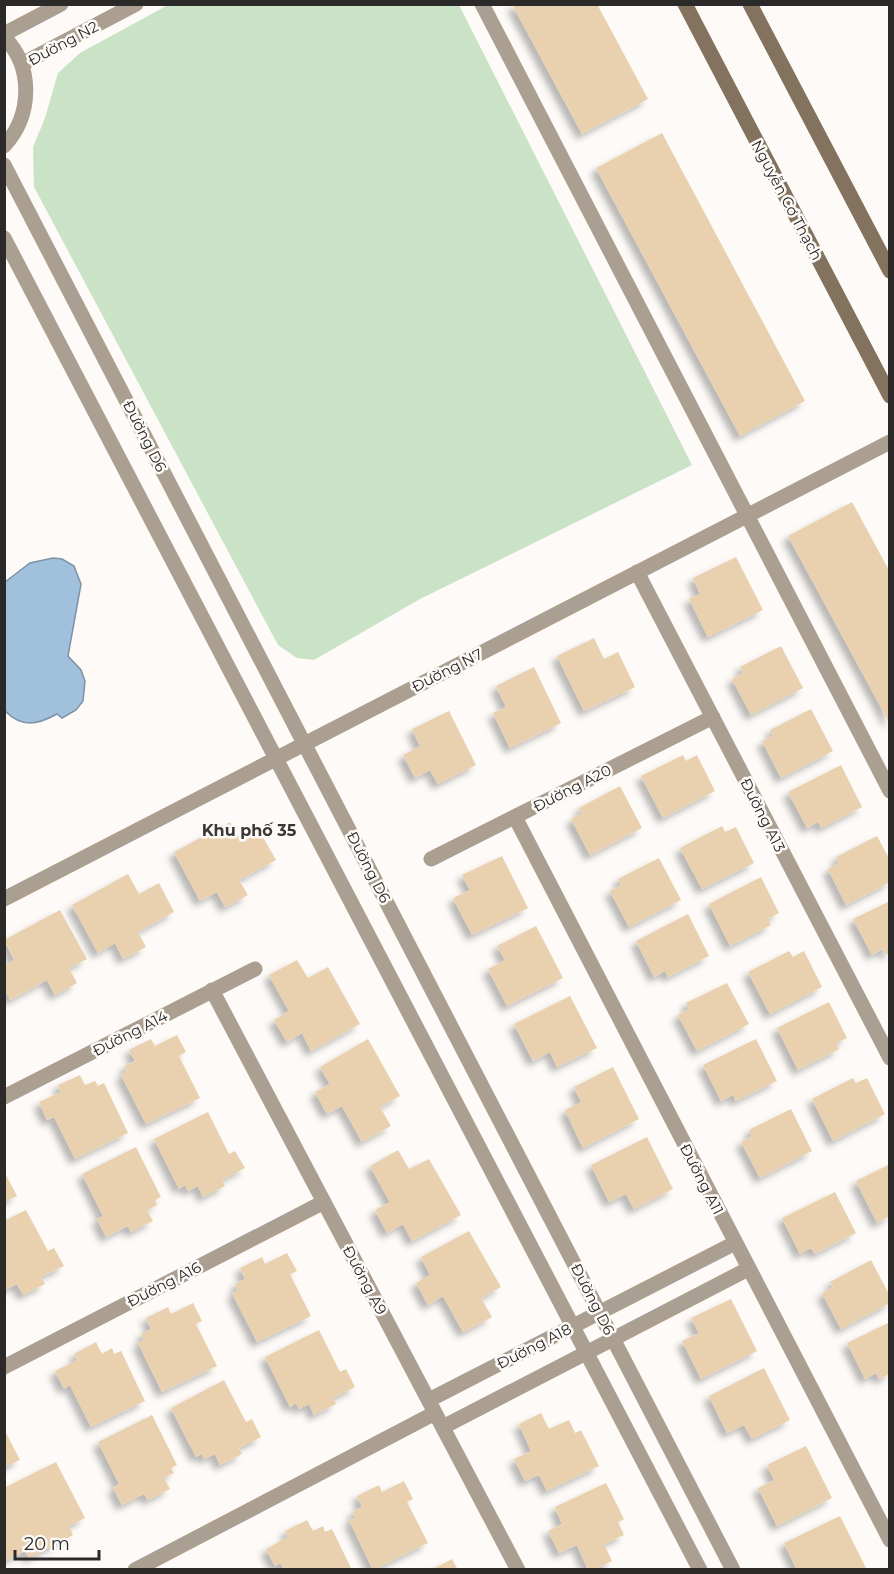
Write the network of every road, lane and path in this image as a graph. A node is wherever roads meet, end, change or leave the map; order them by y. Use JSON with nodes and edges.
{"nodes":[{"id":1,"x":61,"y":4,"type":"edge"},
{"id":2,"x":136,"y":4,"type":"edge"},
{"id":3,"x":482,"y":4,"type":"edge"},
{"id":4,"x":685,"y":4,"type":"edge"},
{"id":5,"x":750,"y":4,"type":"edge"},
{"id":6,"x":4,"y":36,"type":"edge"},
{"id":7,"x":22,"y":64,"type":"junction"},
{"id":8,"x":4,"y":146,"type":"edge"},
{"id":9,"x":4,"y":165,"type":"edge"},
{"id":10,"x":4,"y":238,"type":"edge"},
{"id":11,"x":890,"y":272,"type":"edge"},
{"id":12,"x":890,"y":396,"type":"edge"},
{"id":13,"x":890,"y":442,"type":"edge"},
{"id":14,"x":746,"y":516,"type":"junction"},
{"id":15,"x":637,"y":572,"type":"junction"},
{"id":16,"x":713,"y":717,"type":"junction"},
{"id":17,"x":305,"y":743,"type":"junction"},
{"id":18,"x":276,"y":759,"type":"junction"},
{"id":19,"x":890,"y":790,"type":"edge"},
{"id":20,"x":515,"y":817,"type":"junction"},
{"id":21,"x":431,"y":859,"type":"dead end"},
{"id":22,"x":4,"y":899,"type":"edge"},
{"id":23,"x":255,"y":969,"type":"dead end"},
{"id":24,"x":212,"y":990,"type":"junction"},
{"id":25,"x":890,"y":1058,"type":"edge"},
{"id":26,"x":4,"y":1097,"type":"edge"},
{"id":27,"x":324,"y":1202,"type":"junction"},
{"id":28,"x":735,"y":1243,"type":"junction"},
{"id":29,"x":748,"y":1269,"type":"junction"},
{"id":30,"x":600,"y":1312,"type":"junction"},
{"id":31,"x":573,"y":1326,"type":"junction"},
{"id":32,"x":614,"y":1339,"type":"junction"},
{"id":33,"x":587,"y":1353,"type":"junction"},
{"id":34,"x":4,"y":1366,"type":"edge"},
{"id":35,"x":432,"y":1406,"type":"junction"},
{"id":36,"x":443,"y":1428,"type":"junction"},
{"id":37,"x":890,"y":1540,"type":"edge"},
{"id":38,"x":135,"y":1569,"type":"edge"},
{"id":39,"x":518,"y":1569,"type":"edge"},
{"id":40,"x":700,"y":1569,"type":"edge"},
{"id":41,"x":733,"y":1569,"type":"edge"}],
"edges":[{"from":1,"to":6,"type":"street"},
{"from":2,"to":7,"type":"street","name":"Đường N2"},
{"from":3,"to":14,"type":"street"},
{"from":4,"to":12,"type":"main road","name":"Nguyễn Cơ Thạch"},
{"from":5,"to":11,"type":"main road"},
{"from":6,"to":7,"type":"street"},
{"from":7,"to":8,"type":"street"},
{"from":9,"to":17,"type":"street","name":"Đường D6"},
{"from":10,"to":18,"type":"street","name":"Đường D6"},
{"from":13,"to":14,"type":"street","name":"Đường N7"},
{"from":14,"to":15,"type":"street","name":"Đường N7"},
{"from":14,"to":19,"type":"street"},
{"from":15,"to":16,"type":"street","name":"Đường A13"},
{"from":15,"to":17,"type":"street","name":"Đường N7"},
{"from":16,"to":20,"type":"street","name":"Đường A20"},
{"from":16,"to":25,"type":"street","name":"Đường A13"},
{"from":17,"to":18,"type":"street","name":"Đường N7"},
{"from":17,"to":30,"type":"street","name":"Đường D6"},
{"from":18,"to":22,"type":"street","name":"Đường N7"},
{"from":18,"to":31,"type":"street","name":"Đường D6"},
{"from":20,"to":21,"type":"street","name":"Đường A20"},
{"from":20,"to":28,"type":"street","name":"Đường A11"},
{"from":23,"to":24,"type":"street","name":"Đường A14"},
{"from":24,"to":26,"type":"street","name":"Đường A14"},
{"from":24,"to":27,"type":"street","name":"Đường A9"},
{"from":27,"to":34,"type":"street","name":"Đường A16"},
{"from":27,"to":35,"type":"street","name":"Đường A9"},
{"from":28,"to":29,"type":"street","name":"Đường A11"},
{"from":28,"to":30,"type":"street","name":"Đường A18"},
{"from":29,"to":32,"type":"street","name":"Đường A18"},
{"from":29,"to":37,"type":"street","name":"Đường A11"},
{"from":30,"to":31,"type":"street","name":"Đường A18"},
{"from":30,"to":32,"type":"street","name":"Đường D6"},
{"from":31,"to":33,"type":"street","name":"Đường D6"},
{"from":31,"to":35,"type":"street","name":"Đường A18"},
{"from":32,"to":33,"type":"street","name":"Đường A18"},
{"from":32,"to":41,"type":"street","name":"Đường D6"},
{"from":33,"to":36,"type":"street","name":"Đường A18"},
{"from":33,"to":40,"type":"street","name":"Đường D6"},
{"from":35,"to":36,"type":"street","name":"Đường A9"},
{"from":35,"to":38,"type":"street","name":"Đường A18"},
{"from":36,"to":39,"type":"street","name":"Đường A9"}]}
